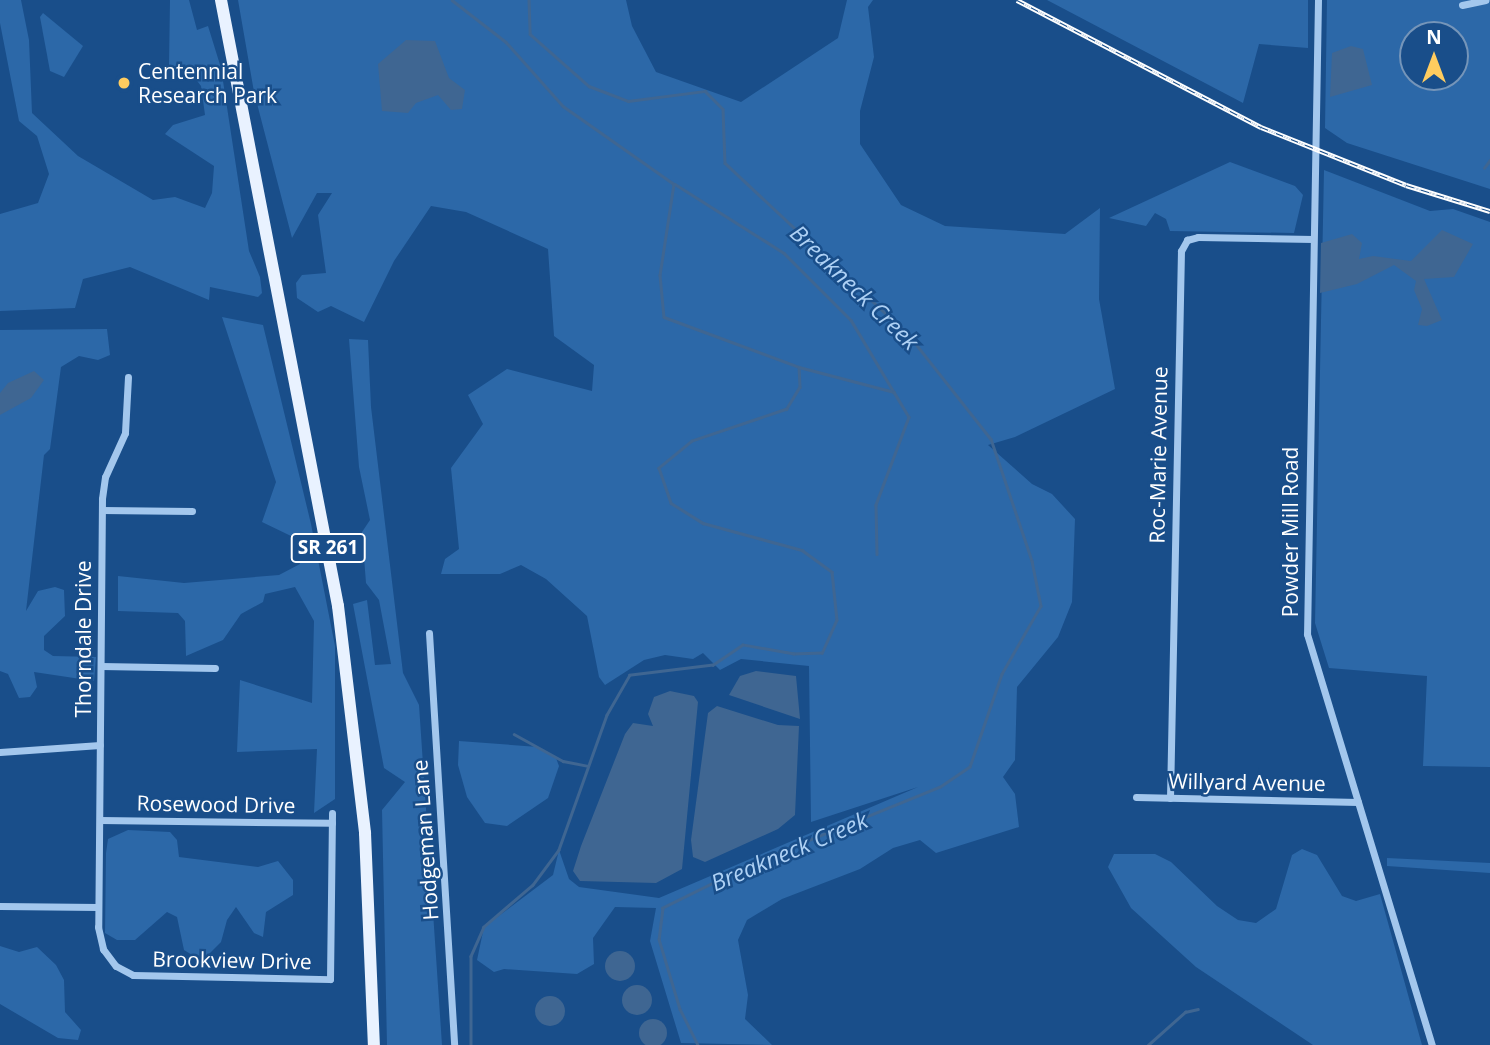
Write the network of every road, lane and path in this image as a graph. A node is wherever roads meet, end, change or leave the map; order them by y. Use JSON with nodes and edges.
{"nodes":[{"id":1,"x":220,"y":0,"type":"edge"},
{"id":2,"x":1318,"y":0,"type":"edge"},
{"id":3,"x":1485,"y":0,"type":"edge"},
{"id":4,"x":1462,"y":5,"type":"dead end"},
{"id":5,"x":1313,"y":239,"type":"junction"},
{"id":6,"x":128,"y":377,"type":"dead end"},
{"id":7,"x":102,"y":510,"type":"junction"},
{"id":8,"x":192,"y":511,"type":"dead end"},
{"id":9,"x":429,"y":633,"type":"dead end"},
{"id":10,"x":101,"y":667,"type":"junction"},
{"id":11,"x":215,"y":668,"type":"dead end"},
{"id":12,"x":100,"y":745,"type":"junction"},
{"id":13,"x":0,"y":752,"type":"edge"},
{"id":14,"x":1136,"y":797,"type":"dead end"},
{"id":15,"x":1170,"y":798,"type":"junction"},
{"id":16,"x":1358,"y":802,"type":"junction"},
{"id":17,"x":332,"y":813,"type":"dead end"},
{"id":18,"x":100,"y":820,"type":"junction"},
{"id":19,"x":332,"y":823,"type":"junction"},
{"id":20,"x":0,"y":906,"type":"edge"},
{"id":21,"x":98,"y":907,"type":"junction"},
{"id":22,"x":374,"y":1045,"type":"edge"},
{"id":23,"x":454,"y":1045,"type":"edge"},
{"id":24,"x":1432,"y":1045,"type":"edge"}],
"edges":[{"from":1,"to":22,"type":"main road","number":"SR 261"},
{"from":2,"to":5,"type":"street","name":"Powder Mill Road"},
{"from":3,"to":4,"type":"street"},
{"from":5,"to":15,"type":"street","name":"Roc-Marie Avenue"},
{"from":5,"to":16,"type":"street","name":"Powder Mill Road"},
{"from":6,"to":7,"type":"street","name":"Thorndale Drive"},
{"from":7,"to":8,"type":"street"},
{"from":7,"to":10,"type":"street","name":"Thorndale Drive"},
{"from":9,"to":23,"type":"street","name":"Hodgeman Lane"},
{"from":10,"to":11,"type":"street"},
{"from":10,"to":12,"type":"street","name":"Thorndale Drive"},
{"from":12,"to":13,"type":"street"},
{"from":12,"to":18,"type":"street","name":"Thorndale Drive"},
{"from":14,"to":15,"type":"street","name":"Willyard Avenue"},
{"from":15,"to":16,"type":"street","name":"Willyard Avenue"},
{"from":16,"to":24,"type":"street","name":"Powder Mill Road"},
{"from":17,"to":19,"type":"street"},
{"from":18,"to":19,"type":"street","name":"Rosewood Drive"},
{"from":18,"to":21,"type":"street","name":"Thorndale Drive"},
{"from":19,"to":21,"type":"street","name":"Brookview Drive"},
{"from":20,"to":21,"type":"street"}]}
